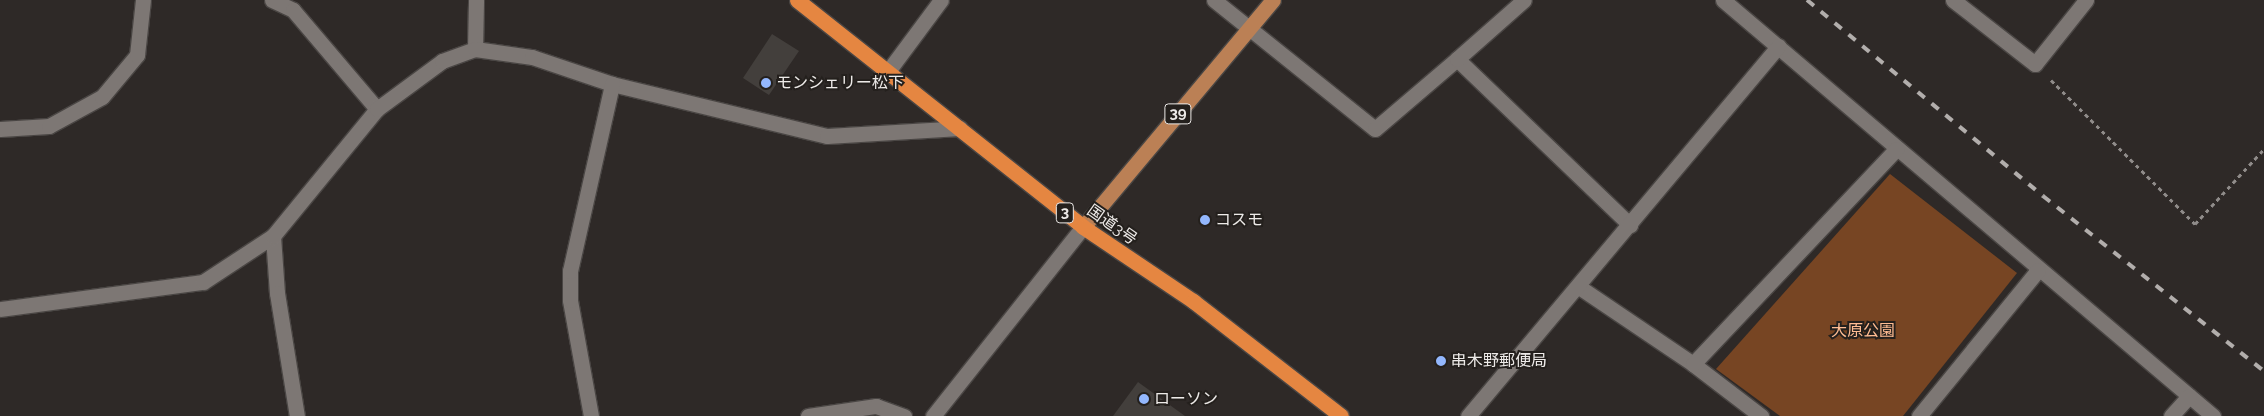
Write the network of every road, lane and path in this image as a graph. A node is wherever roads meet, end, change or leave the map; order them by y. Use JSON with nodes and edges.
{"nodes":[{"id":1,"x":143,"y":0,"type":"edge"},
{"id":2,"x":272,"y":0,"type":"edge"},
{"id":3,"x":476,"y":0,"type":"edge"},
{"id":4,"x":797,"y":0,"type":"edge"},
{"id":5,"x":941,"y":0,"type":"edge"},
{"id":6,"x":1214,"y":0,"type":"edge"},
{"id":7,"x":1273,"y":0,"type":"edge"},
{"id":8,"x":1524,"y":0,"type":"edge"},
{"id":9,"x":1722,"y":0,"type":"edge"},
{"id":10,"x":1953,"y":0,"type":"edge"},
{"id":11,"x":2086,"y":0,"type":"edge"},
{"id":12,"x":1249,"y":28,"type":"junction"},
{"id":13,"x":1778,"y":46,"type":"junction"},
{"id":14,"x":475,"y":49,"type":"junction"},
{"id":15,"x":1457,"y":59,"type":"junction"},
{"id":16,"x":2035,"y":64,"type":"junction"},
{"id":17,"x":888,"y":70,"type":"junction"},
{"id":18,"x":612,"y":84,"type":"junction"},
{"id":19,"x":377,"y":109,"type":"junction"},
{"id":20,"x":960,"y":128,"type":"junction"},
{"id":21,"x":0,"y":129,"type":"edge"},
{"id":22,"x":1896,"y":149,"type":"junction"},
{"id":23,"x":2264,"y":150,"type":"edge"},
{"id":24,"x":1630,"y":225,"type":"junction"},
{"id":25,"x":1083,"y":227,"type":"junction"},
{"id":26,"x":273,"y":236,"type":"junction"},
{"id":27,"x":2038,"y":270,"type":"junction"},
{"id":28,"x":1579,"y":287,"type":"junction"},
{"id":29,"x":0,"y":309,"type":"edge"},
{"id":30,"x":1693,"y":364,"type":"junction"},
{"id":31,"x":2189,"y":396,"type":"junction"},
{"id":32,"x":297,"y":416,"type":"edge"},
{"id":33,"x":590,"y":416,"type":"edge"},
{"id":34,"x":808,"y":416,"type":"edge"},
{"id":35,"x":904,"y":416,"type":"edge"},
{"id":36,"x":933,"y":416,"type":"edge"},
{"id":37,"x":1341,"y":416,"type":"edge"},
{"id":38,"x":1468,"y":416,"type":"edge"},
{"id":39,"x":1761,"y":416,"type":"edge"},
{"id":40,"x":1919,"y":416,"type":"edge"},
{"id":41,"x":2171,"y":416,"type":"edge"},
{"id":42,"x":2214,"y":416,"type":"edge"}],
"edges":[{"from":1,"to":21,"type":"street"},
{"from":2,"to":19,"type":"street"},
{"from":3,"to":14,"type":"street"},
{"from":4,"to":17,"type":"highway","name":"国道3号","number":"3"},
{"from":5,"to":17,"type":"street"},
{"from":6,"to":12,"type":"street"},
{"from":7,"to":12,"type":"main road","number":"39"},
{"from":8,"to":15,"type":"street"},
{"from":9,"to":13,"type":"street"},
{"from":10,"to":16,"type":"street"},
{"from":11,"to":16,"type":"street"},
{"from":12,"to":15,"type":"street"},
{"from":12,"to":25,"type":"main road","number":"39"},
{"from":13,"to":22,"type":"street"},
{"from":13,"to":24,"type":"street"},
{"from":14,"to":18,"type":"street"},
{"from":14,"to":19,"type":"street"},
{"from":15,"to":24,"type":"street"},
{"from":16,"to":23,"type":"path"},
{"from":17,"to":20,"type":"highway","name":"国道3号","number":"3"},
{"from":18,"to":20,"type":"street"},
{"from":18,"to":33,"type":"street"},
{"from":19,"to":26,"type":"street"},
{"from":20,"to":25,"type":"highway","name":"国道3号","number":"3"},
{"from":22,"to":27,"type":"street"},
{"from":22,"to":30,"type":"street"},
{"from":24,"to":28,"type":"street"},
{"from":25,"to":36,"type":"street"},
{"from":25,"to":37,"type":"highway","name":"国道3号","number":"3"},
{"from":26,"to":29,"type":"street"},
{"from":26,"to":32,"type":"street"},
{"from":27,"to":31,"type":"street"},
{"from":27,"to":40,"type":"street"},
{"from":28,"to":30,"type":"street"},
{"from":28,"to":38,"type":"street"},
{"from":30,"to":39,"type":"street"},
{"from":31,"to":41,"type":"street"},
{"from":31,"to":42,"type":"street"},
{"from":34,"to":35,"type":"street"}]}
